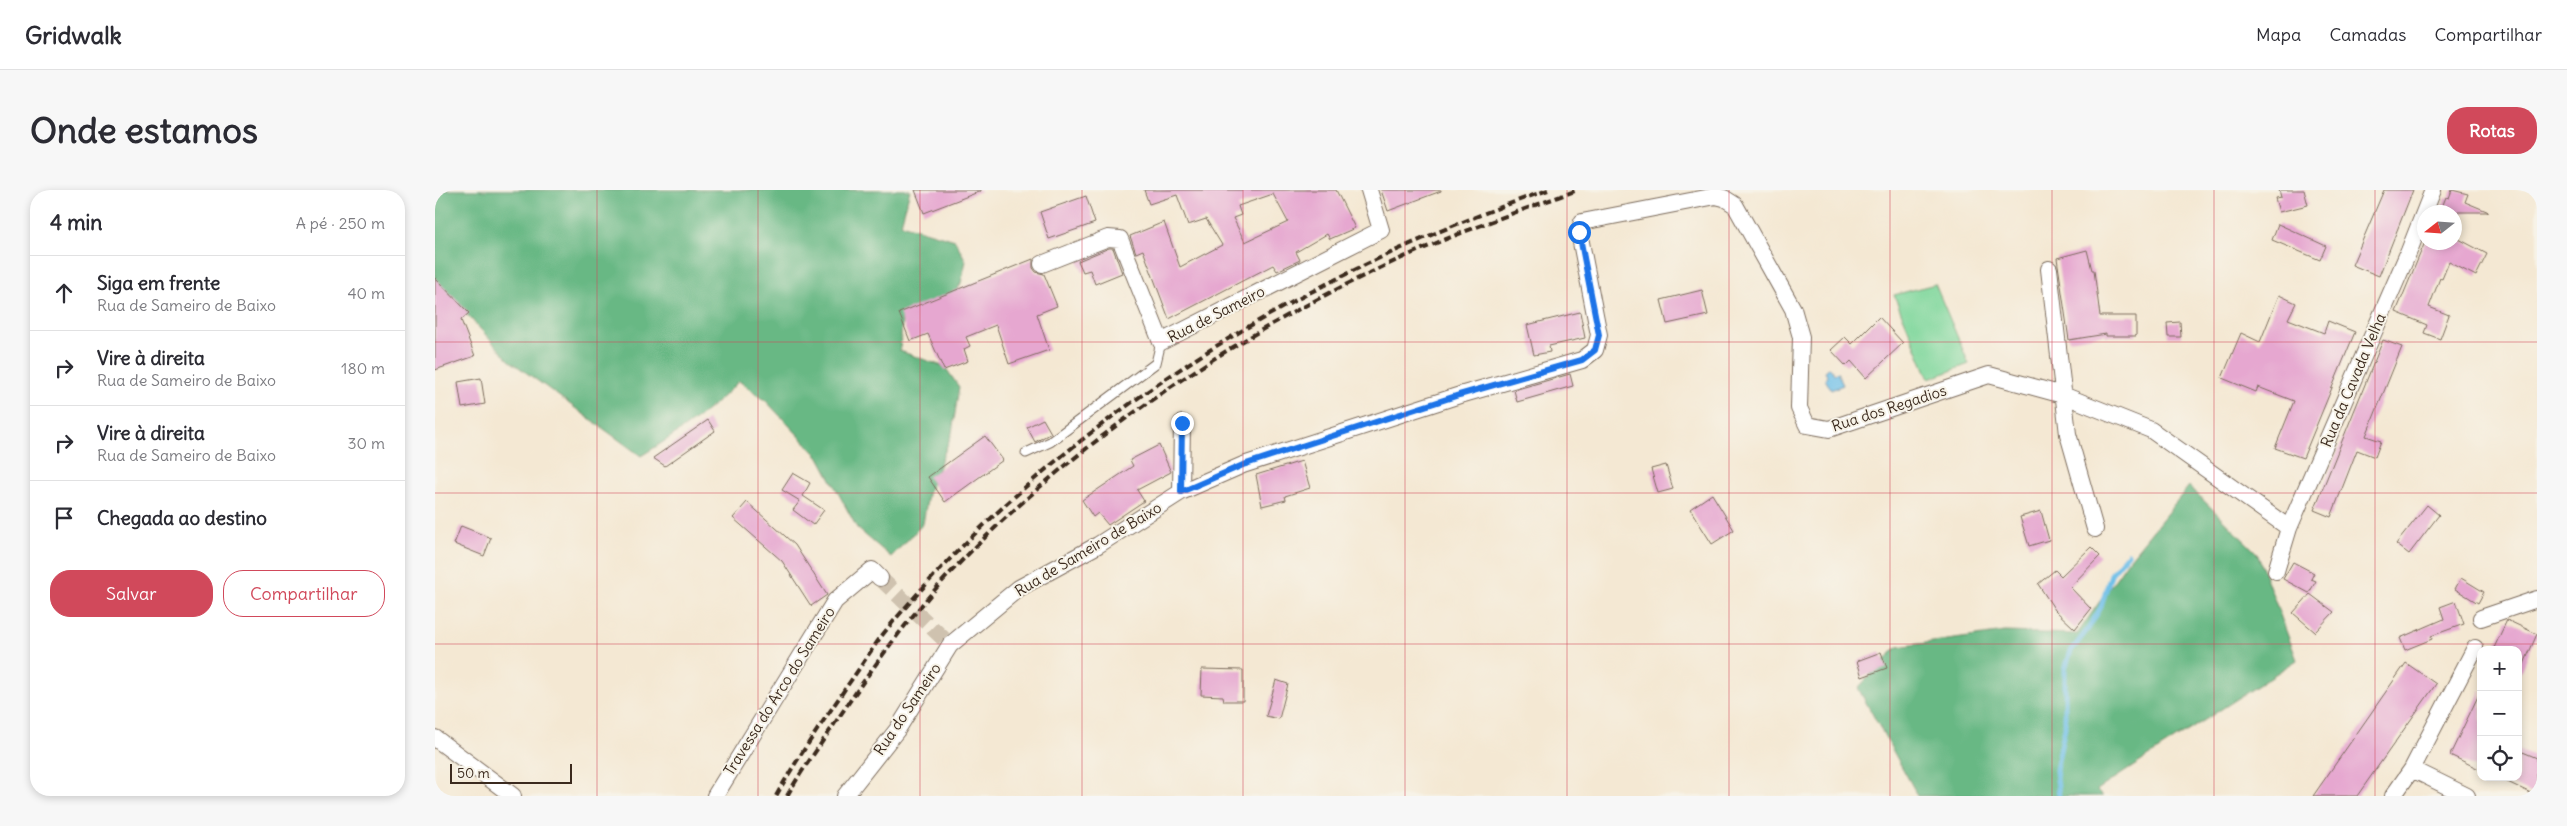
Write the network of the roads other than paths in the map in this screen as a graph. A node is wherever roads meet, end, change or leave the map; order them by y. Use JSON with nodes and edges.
{"nodes":[{"id":1,"x":1369,"y":190,"type":"edge"},
{"id":2,"x":2433,"y":190,"type":"edge"},
{"id":3,"x":1582,"y":222,"type":"joint"},
{"id":4,"x":1042,"y":264,"type":"dead end"},
{"id":5,"x":2049,"y":269,"type":"dead end"},
{"id":6,"x":1161,"y":342,"type":"junction"},
{"id":7,"x":2063,"y":395,"type":"junction"},
{"id":8,"x":1182,"y":423,"type":"dead end"},
{"id":9,"x":1026,"y":453,"type":"dead end"},
{"id":10,"x":1181,"y":492,"type":"junction"},
{"id":11,"x":2289,"y":528,"type":"junction"},
{"id":12,"x":2095,"y":529,"type":"dead end"},
{"id":13,"x":2277,"y":571,"type":"dead end"},
{"id":14,"x":876,"y":574,"type":"dead end"},
{"id":15,"x":2537,"y":599,"type":"edge"},
{"id":16,"x":2481,"y":618,"type":"dead end"},
{"id":17,"x":948,"y":643,"type":"joint"},
{"id":18,"x":2475,"y":648,"type":"dead end"},
{"id":19,"x":435,"y":738,"type":"edge"},
{"id":20,"x":2412,"y":769,"type":"junction"},
{"id":21,"x":513,"y":796,"type":"edge"},
{"id":22,"x":715,"y":796,"type":"edge"},
{"id":23,"x":845,"y":796,"type":"edge"},
{"id":24,"x":2393,"y":796,"type":"edge"},
{"id":25,"x":2467,"y":796,"type":"edge"}],
"edges":[{"from":1,"to":6,"type":"street","name":"Rua de Sameiro"},
{"from":2,"to":11,"type":"street","name":"Rua da Cavada Velha"},
{"from":3,"to":7,"type":"street","name":"Rua dos Regadios"},
{"from":3,"to":10,"type":"street","name":"Rua de Sameiro de Baixo"},
{"from":4,"to":6,"type":"street","name":"Rua de Sameiro"},
{"from":5,"to":7,"type":"street"},
{"from":6,"to":9,"type":"lane"},
{"from":7,"to":11,"type":"street","name":"Rua dos Regadios"},
{"from":7,"to":12,"type":"street"},
{"from":8,"to":10,"type":"street"},
{"from":10,"to":17,"type":"street","name":"Rua de Sameiro de Baixo"},
{"from":11,"to":13,"type":"street","name":"Rua da Cavada Velha"},
{"from":14,"to":22,"type":"street","name":"Travessa do Arco do Sameiro"},
{"from":15,"to":16,"type":"street"},
{"from":17,"to":23,"type":"street","name":"Rua do Sameiro"},
{"from":18,"to":20,"type":"street"},
{"from":19,"to":21,"type":"street"},
{"from":20,"to":24,"type":"street"},
{"from":20,"to":25,"type":"street"}]}
